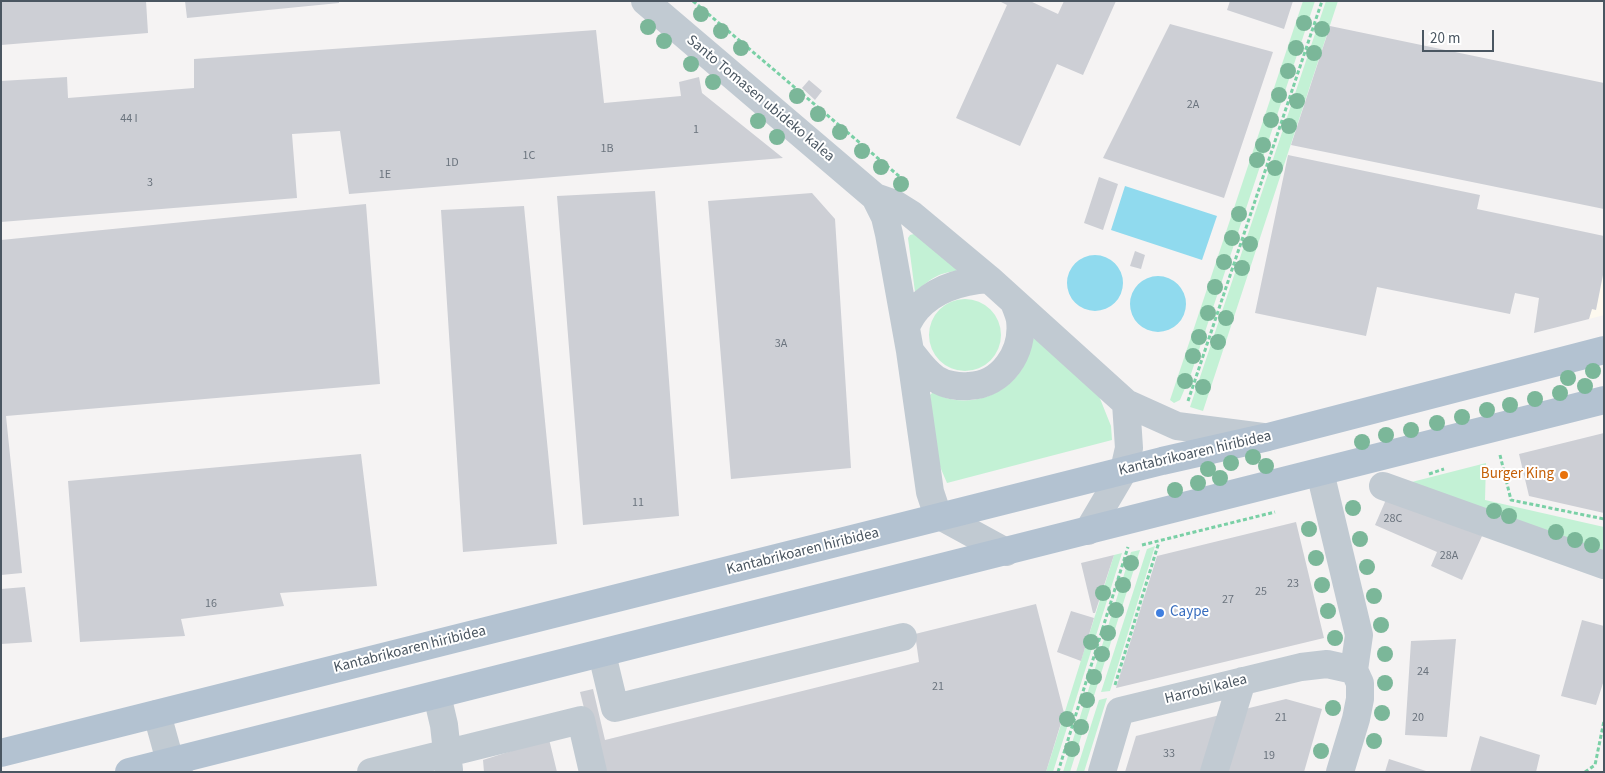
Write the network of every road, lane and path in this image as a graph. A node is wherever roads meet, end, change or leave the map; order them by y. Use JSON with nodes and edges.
{"nodes":[{"id":1,"x":645,"y":1,"type":"edge"},
{"id":2,"x":693,"y":1,"type":"edge"},
{"id":3,"x":1322,"y":1,"type":"edge"},
{"id":4,"x":906,"y":182,"type":"dead end"},
{"id":5,"x":875,"y":197,"type":"junction"},
{"id":6,"x":989,"y":279,"type":"junction"},
{"id":7,"x":1014,"y":302,"type":"junction"},
{"id":8,"x":908,"y":338,"type":"junction"},
{"id":9,"x":1604,"y":350,"type":"edge"},
{"id":10,"x":1604,"y":400,"type":"edge"},
{"id":11,"x":1126,"y":403,"type":"junction"},
{"id":12,"x":1165,"y":421,"type":"junction"},
{"id":13,"x":1268,"y":437,"type":"junction"},
{"id":14,"x":1500,"y":454,"type":"dead end"},
{"id":15,"x":1124,"y":470,"type":"junction"},
{"id":16,"x":1320,"y":472,"type":"junction"},
{"id":17,"x":1383,"y":486,"type":"dead end"},
{"id":18,"x":942,"y":517,"type":"junction"},
{"id":19,"x":1137,"y":517,"type":"junction"},
{"id":20,"x":1604,"y":519,"type":"edge"},
{"id":21,"x":1088,"y":531,"type":"junction"},
{"id":22,"x":1159,"y":542,"type":"dead end"},
{"id":23,"x":1006,"y":552,"type":"junction"},
{"id":24,"x":1604,"y":565,"type":"edge"},
{"id":25,"x":902,"y":637,"type":"dead end"},
{"id":26,"x":602,"y":654,"type":"junction"},
{"id":27,"x":1354,"y":670,"type":"junction"},
{"id":28,"x":1242,"y":682,"type":"junction"},
{"id":29,"x":1112,"y":693,"type":"dead end"},
{"id":30,"x":437,"y":695,"type":"junction"},
{"id":31,"x":157,"y":714,"type":"junction"},
{"id":32,"x":1604,"y":721,"type":"edge"},
{"id":33,"x":1,"y":753,"type":"edge"},
{"id":34,"x":448,"y":762,"type":"edge"},
{"id":35,"x":174,"y":766,"type":"edge"},
{"id":36,"x":129,"y":772,"type":"edge"},
{"id":37,"x":371,"y":772,"type":"edge"},
{"id":38,"x":593,"y":772,"type":"edge"},
{"id":39,"x":1058,"y":772,"type":"edge"},
{"id":40,"x":1102,"y":772,"type":"edge"},
{"id":41,"x":1214,"y":772,"type":"edge"},
{"id":42,"x":1340,"y":772,"type":"edge"},
{"id":43,"x":1585,"y":772,"type":"edge"}],
"edges":[{"from":1,"to":5,"type":"street","name":"Santo Tomasen ubideko kalea"},
{"from":2,"to":4,"type":"path"},
{"from":3,"to":12,"type":"path"},
{"from":5,"to":6,"type":"street","name":"Santo Tomasen ubideko kalea"},
{"from":5,"to":8,"type":"street","name":"Santo Tomasen ubideko kalea"},
{"from":6,"to":7,"type":"street","name":"Santo Tomasen ubideko kalea"},
{"from":6,"to":8,"type":"street"},
{"from":7,"to":8,"type":"street","name":"Santo Tomasen ubideko kalea"},
{"from":7,"to":11,"type":"street","name":"Santo Tomasen ubideko kalea"},
{"from":8,"to":18,"type":"street","name":"Santo Tomasen ubideko kalea"},
{"from":9,"to":13,"type":"main road","name":"Kantabrikoaren hiribidea"},
{"from":10,"to":16,"type":"main road"},
{"from":11,"to":12,"type":"street","name":"Santo Tomasen ubideko kalea"},
{"from":11,"to":15,"type":"street"},
{"from":12,"to":13,"type":"street","name":"Santo Tomasen ubideko kalea"},
{"from":13,"to":15,"type":"main road","name":"Kantabrikoaren hiribidea"},
{"from":14,"to":20,"type":"path"},
{"from":15,"to":18,"type":"main road","name":"Kantabrikoaren hiribidea"},
{"from":15,"to":21,"type":"street"},
{"from":16,"to":19,"type":"main road"},
{"from":16,"to":27,"type":"street"},
{"from":17,"to":24,"type":"street"},
{"from":18,"to":23,"type":"street"},
{"from":18,"to":31,"type":"main road","name":"Kantabrikoaren hiribidea"},
{"from":19,"to":21,"type":"main road"},
{"from":19,"to":39,"type":"path"},
{"from":21,"to":23,"type":"main road"},
{"from":22,"to":29,"type":"path"},
{"from":23,"to":26,"type":"main road"},
{"from":25,"to":26,"type":"street"},
{"from":26,"to":30,"type":"main road"},
{"from":27,"to":28,"type":"street","name":"Harrobi kalea"},
{"from":27,"to":42,"type":"street"},
{"from":28,"to":40,"type":"street","name":"Harrobi kalea"},
{"from":28,"to":41,"type":"street"},
{"from":30,"to":34,"type":"street"},
{"from":30,"to":35,"type":"main road"},
{"from":31,"to":33,"type":"main road","name":"Kantabrikoaren hiribidea"},
{"from":31,"to":35,"type":"street"},
{"from":32,"to":43,"type":"path"},
{"from":34,"to":37,"type":"street"},
{"from":34,"to":38,"type":"street"},
{"from":35,"to":36,"type":"main road"}]}
